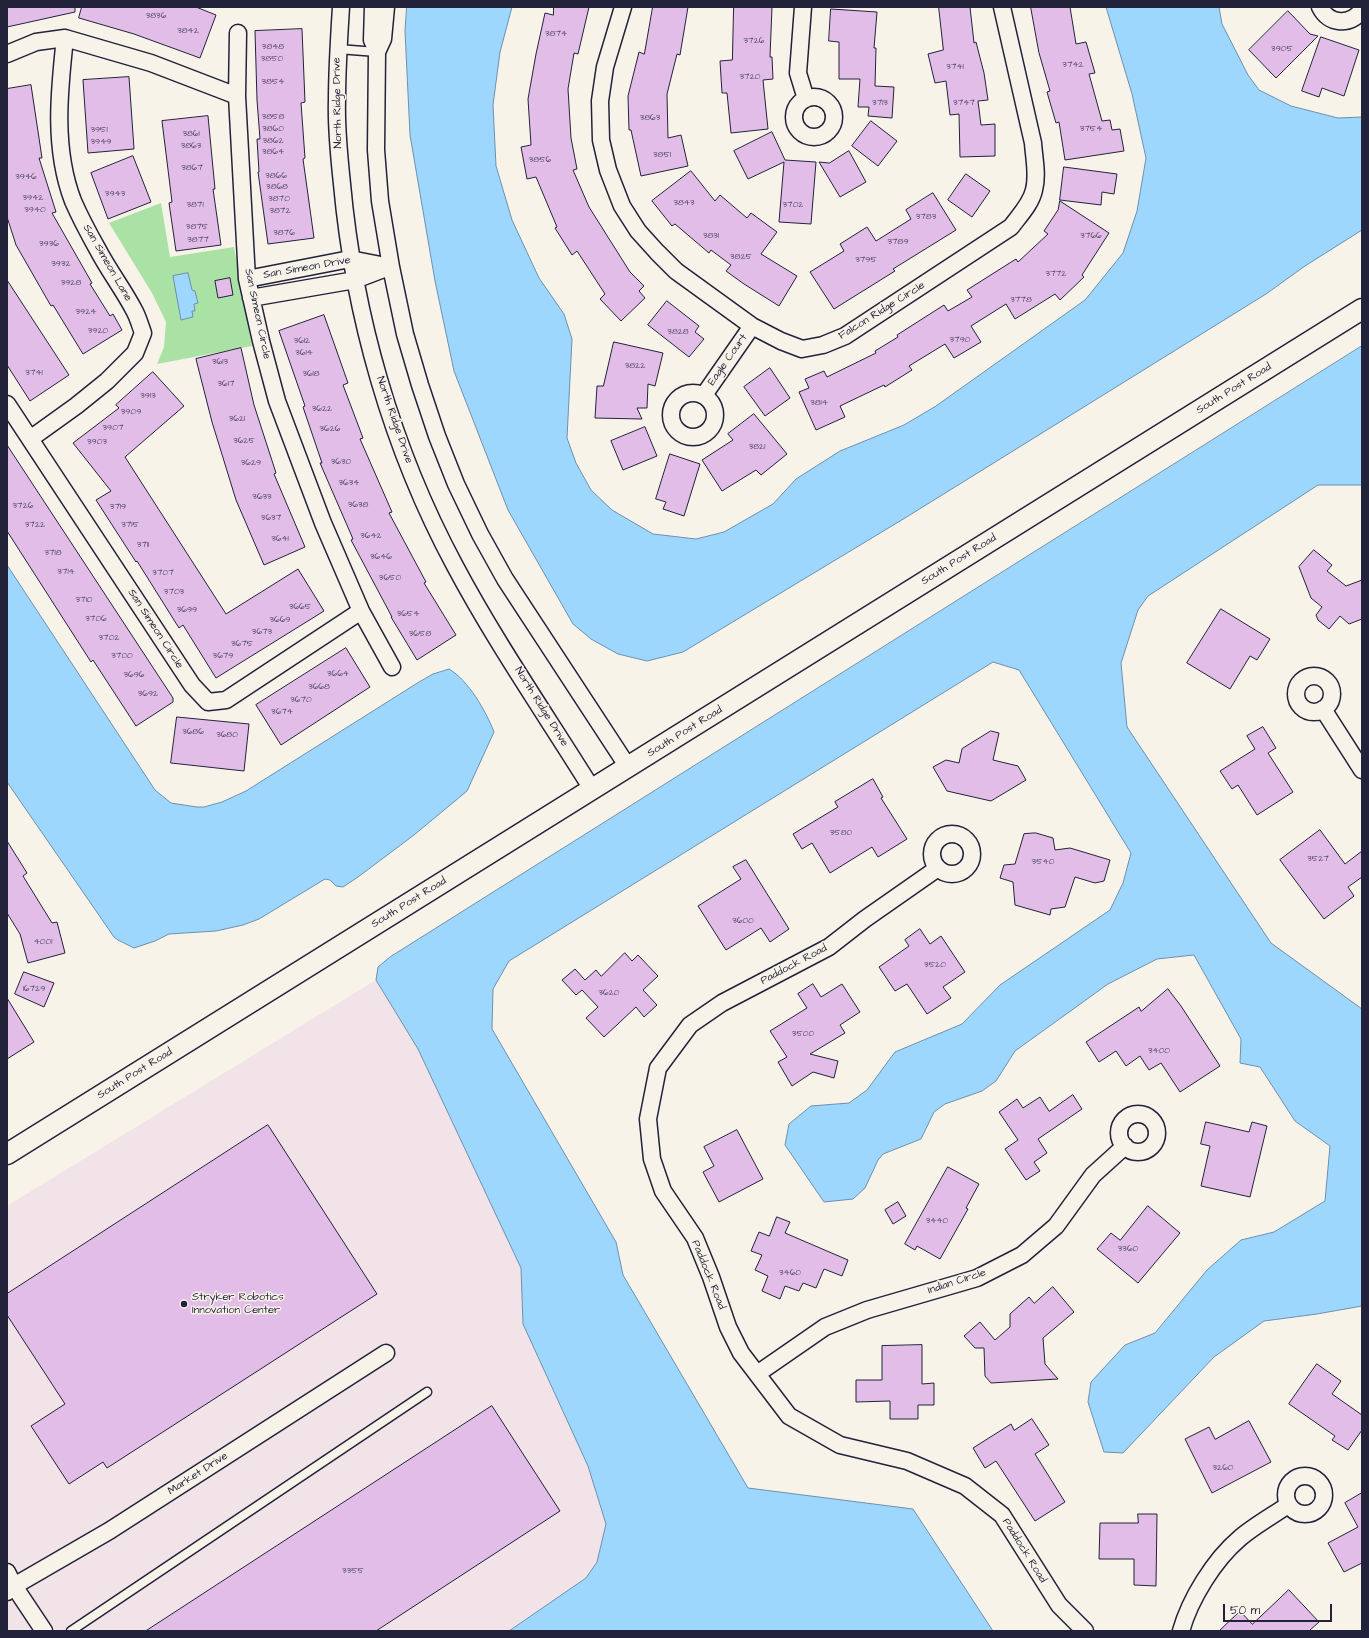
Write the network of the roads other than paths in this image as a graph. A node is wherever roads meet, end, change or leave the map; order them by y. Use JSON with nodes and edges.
{"nodes":[{"id":1,"x":341,"y":7,"type":"edge"},
{"id":2,"x":374,"y":7,"type":"edge"},
{"id":3,"x":386,"y":7,"type":"edge"},
{"id":4,"x":623,"y":7,"type":"edge"},
{"id":5,"x":803,"y":7,"type":"edge"},
{"id":6,"x":1002,"y":7,"type":"edge"},
{"id":7,"x":1320,"y":7,"type":"edge"},
{"id":8,"x":1362,"y":10,"type":"edge"},
{"id":9,"x":238,"y":33,"type":"dead end"},
{"id":10,"x":65,"y":38,"type":"junction"},
{"id":11,"x":338,"y":49,"type":"junction"},
{"id":12,"x":377,"y":52,"type":"junction"},
{"id":13,"x":7,"y":54,"type":"edge"},
{"id":14,"x":236,"y":96,"type":"junction"},
{"id":15,"x":806,"y":99,"type":"dead end"},
{"id":16,"x":350,"y":259,"type":"junction"},
{"id":17,"x":391,"y":267,"type":"junction"},
{"id":18,"x":247,"y":279,"type":"junction"},
{"id":19,"x":355,"y":280,"type":"junction"},
{"id":20,"x":251,"y":298,"type":"junction"},
{"id":21,"x":1362,"y":309,"type":"edge"},
{"id":22,"x":752,"y":326,"type":"junction"},
{"id":23,"x":704,"y":395,"type":"dead end"},
{"id":24,"x":7,"y":404,"type":"edge"},
{"id":25,"x":30,"y":439,"type":"junction"},
{"id":26,"x":361,"y":611,"type":"junction"},
{"id":27,"x":392,"y":668,"type":"dead end"},
{"id":28,"x":1323,"y":709,"type":"dead end"},
{"id":29,"x":628,"y":767,"type":"junction"},
{"id":30,"x":1362,"y":770,"type":"edge"},
{"id":31,"x":592,"y":789,"type":"junction"},
{"id":32,"x":938,"y":868,"type":"dead end"},
{"id":33,"x":1124,"y":1146,"type":"dead end"},
{"id":34,"x":7,"y":1154,"type":"edge"},
{"id":35,"x":386,"y":1352,"type":"dead end"},
{"id":36,"x":757,"y":1374,"type":"junction"},
{"id":37,"x":427,"y":1392,"type":"dead end"},
{"id":38,"x":1288,"y":1505,"type":"dead end"},
{"id":39,"x":9,"y":1582,"type":"edge"},
{"id":40,"x":44,"y":1631,"type":"edge"},
{"id":41,"x":71,"y":1631,"type":"edge"},
{"id":42,"x":1085,"y":1631,"type":"edge"},
{"id":43,"x":1181,"y":1631,"type":"edge"}],
"edges":[{"from":1,"to":11,"type":"street","name":"North Ridge Drive"},
{"from":2,"to":12,"type":"street"},
{"from":3,"to":12,"type":"street"},
{"from":4,"to":22,"type":"street","name":"Falcon Ridge Circle"},
{"from":5,"to":15,"type":"street"},
{"from":6,"to":22,"type":"street","name":"Falcon Ridge Circle"},
{"from":7,"to":8,"type":"street"},
{"from":9,"to":14,"type":"street","name":"San Simeon Circle"},
{"from":10,"to":13,"type":"street"},
{"from":10,"to":14,"type":"street"},
{"from":10,"to":25,"type":"street","name":"San Simeon Lane"},
{"from":11,"to":12,"type":"lane"},
{"from":11,"to":16,"type":"street","name":"North Ridge Drive"},
{"from":12,"to":17,"type":"street"},
{"from":14,"to":18,"type":"street","name":"San Simeon Circle"},
{"from":16,"to":17,"type":"street","name":"San Simeon Drive"},
{"from":16,"to":18,"type":"street","name":"San Simeon Drive"},
{"from":16,"to":19,"type":"street","name":"North Ridge Drive"},
{"from":17,"to":19,"type":"street","name":"San Simeon Drive"},
{"from":17,"to":29,"type":"street"},
{"from":18,"to":20,"type":"street","name":"San Simeon Circle"},
{"from":19,"to":20,"type":"street","name":"San Simeon Drive"},
{"from":19,"to":31,"type":"street","name":"North Ridge Drive"},
{"from":20,"to":26,"type":"street","name":"San Simeon Circle"},
{"from":21,"to":29,"type":"street","name":"South Post Road"},
{"from":22,"to":23,"type":"street","name":"Eagle Court"},
{"from":24,"to":25,"type":"street","name":"San Simeon Circle"},
{"from":25,"to":26,"type":"street","name":"San Simeon Circle"},
{"from":26,"to":27,"type":"street","name":"San Simeon Circle"},
{"from":28,"to":30,"type":"street"},
{"from":29,"to":31,"type":"street","name":"South Post Road"},
{"from":31,"to":34,"type":"street","name":"South Post Road"},
{"from":32,"to":36,"type":"street","name":"Paddock Road"},
{"from":33,"to":36,"type":"street","name":"Indian Circle"},
{"from":35,"to":39,"type":"street","name":"Market Drive"},
{"from":36,"to":42,"type":"street","name":"Paddock Road"},
{"from":37,"to":41,"type":"lane"},
{"from":38,"to":43,"type":"street"},
{"from":39,"to":40,"type":"street"}]}
